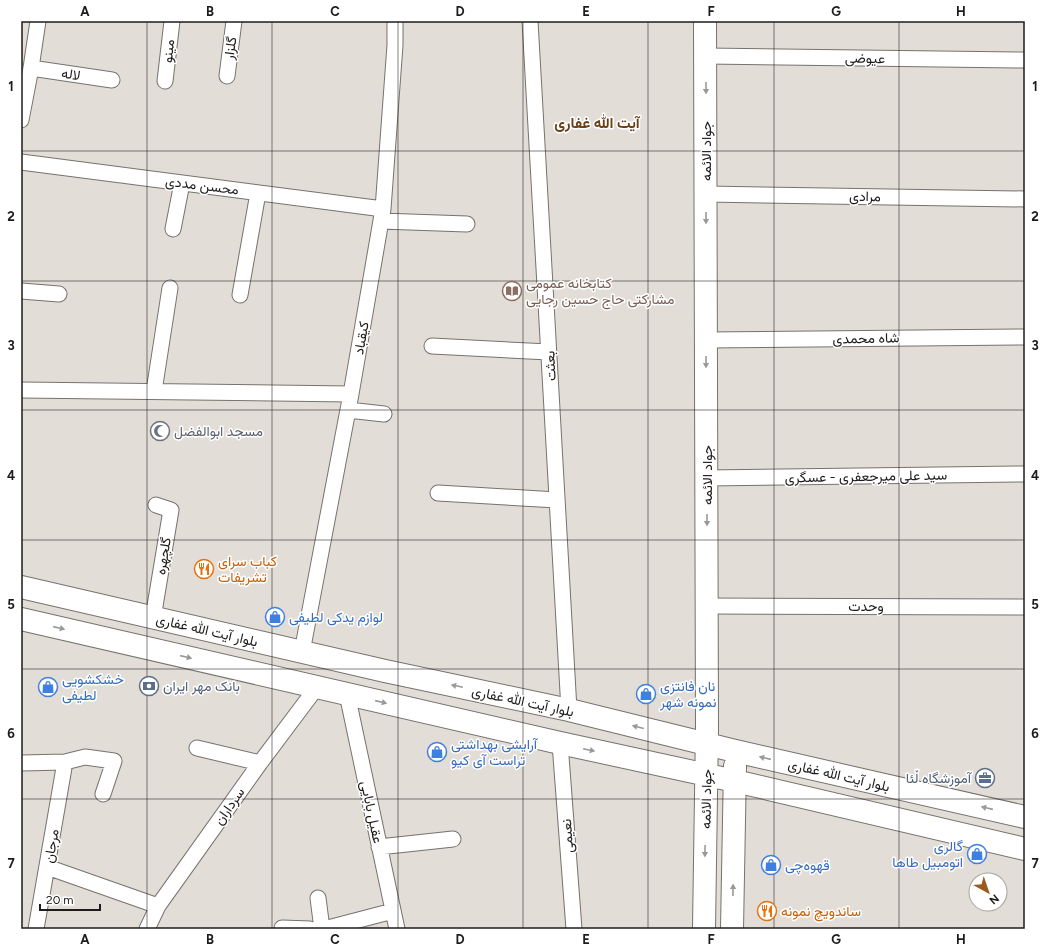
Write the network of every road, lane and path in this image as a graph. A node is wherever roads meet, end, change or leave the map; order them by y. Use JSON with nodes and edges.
{"nodes":[{"id":1,"x":38,"y":21,"type":"edge"},
{"id":2,"x":172,"y":21,"type":"edge"},
{"id":3,"x":234,"y":21,"type":"edge"},
{"id":4,"x":395,"y":21,"type":"edge"},
{"id":5,"x":530,"y":21,"type":"edge"},
{"id":6,"x":705,"y":21,"type":"edge"},
{"id":7,"x":27,"y":45,"type":"edge"},
{"id":8,"x":706,"y":56,"type":"junction"},
{"id":9,"x":1025,"y":60,"type":"edge"},
{"id":10,"x":31,"y":68,"type":"junction"},
{"id":11,"x":227,"y":76,"type":"dead end"},
{"id":12,"x":112,"y":80,"type":"dead end"},
{"id":13,"x":165,"y":81,"type":"dead end"},
{"id":14,"x":21,"y":120,"type":"edge"},
{"id":15,"x":21,"y":162,"type":"edge"},
{"id":16,"x":182,"y":183,"type":"junction"},
{"id":17,"x":258,"y":193,"type":"junction"},
{"id":18,"x":706,"y":194,"type":"junction"},
{"id":19,"x":1025,"y":199,"type":"edge"},
{"id":20,"x":382,"y":215,"type":"junction"},
{"id":21,"x":467,"y":224,"type":"dead end"},
{"id":22,"x":174,"y":229,"type":"dead end"},
{"id":23,"x":170,"y":288,"type":"dead end"},
{"id":24,"x":21,"y":292,"type":"edge"},
{"id":25,"x":59,"y":294,"type":"dead end"},
{"id":26,"x":240,"y":294,"type":"dead end"},
{"id":27,"x":1025,"y":337,"type":"edge"},
{"id":28,"x":706,"y":340,"type":"junction"},
{"id":29,"x":432,"y":346,"type":"dead end"},
{"id":30,"x":549,"y":352,"type":"junction"},
{"id":31,"x":21,"y":390,"type":"edge"},
{"id":32,"x":154,"y":391,"type":"junction"},
{"id":33,"x":351,"y":394,"type":"junction"},
{"id":34,"x":348,"y":410,"type":"junction"},
{"id":35,"x":384,"y":414,"type":"dead end"},
{"id":36,"x":1025,"y":474,"type":"edge"},
{"id":37,"x":707,"y":478,"type":"junction"},
{"id":38,"x":438,"y":493,"type":"dead end"},
{"id":39,"x":557,"y":500,"type":"junction"},
{"id":40,"x":156,"y":505,"type":"dead end"},
{"id":41,"x":21,"y":587,"type":"edge"},
{"id":42,"x":707,"y":606,"type":"junction"},
{"id":43,"x":1025,"y":606,"type":"edge"},
{"id":44,"x":153,"y":618,"type":"junction"},
{"id":45,"x":21,"y":619,"type":"edge"},
{"id":46,"x":302,"y":652,"type":"junction"},
{"id":47,"x":317,"y":688,"type":"junction"},
{"id":48,"x":347,"y":694,"type":"junction"},
{"id":49,"x":569,"y":710,"type":"junction"},
{"id":50,"x":560,"y":743,"type":"junction"},
{"id":51,"x":707,"y":744,"type":"junction"},
{"id":52,"x":197,"y":748,"type":"dead end"},
{"id":53,"x":736,"y":751,"type":"junction"},
{"id":54,"x":65,"y":762,"type":"junction"},
{"id":55,"x":21,"y":763,"type":"edge"},
{"id":56,"x":260,"y":763,"type":"junction"},
{"id":57,"x":707,"y":775,"type":"junction"},
{"id":58,"x":735,"y":781,"type":"junction"},
{"id":59,"x":104,"y":794,"type":"dead end"},
{"id":60,"x":1025,"y":817,"type":"edge"},
{"id":61,"x":453,"y":838,"type":"dead end"},
{"id":62,"x":379,"y":847,"type":"junction"},
{"id":63,"x":1025,"y":849,"type":"edge"},
{"id":64,"x":47,"y":867,"type":"junction"},
{"id":65,"x":318,"y":898,"type":"dead end"},
{"id":66,"x":158,"y":906,"type":"junction"},
{"id":67,"x":393,"y":912,"type":"junction"},
{"id":68,"x":282,"y":928,"type":"dead end"},
{"id":69,"x":36,"y":929,"type":"edge"},
{"id":70,"x":147,"y":929,"type":"edge"},
{"id":71,"x":310,"y":929,"type":"edge"},
{"id":72,"x":323,"y":929,"type":"edge"},
{"id":73,"x":397,"y":929,"type":"edge"},
{"id":74,"x":574,"y":929,"type":"edge"},
{"id":75,"x":704,"y":929,"type":"edge"},
{"id":76,"x":732,"y":929,"type":"edge"}],
"edges":[{"from":1,"to":7,"type":"street"},
{"from":2,"to":13,"type":"street","name":"مینو"},
{"from":3,"to":11,"type":"street","name":"گلزار"},
{"from":4,"to":20,"type":"street","name":"کیقباد"},
{"from":5,"to":30,"type":"street","name":"بعثت"},
{"from":6,"to":8,"type":"main road","name":"جواد الائمه"},
{"from":7,"to":10,"type":"street"},
{"from":8,"to":9,"type":"street","name":"عیوضی"},
{"from":8,"to":18,"type":"main road","name":"جواد الائمه","one_way":true},
{"from":10,"to":12,"type":"street","name":"لاله"},
{"from":10,"to":14,"type":"street"},
{"from":15,"to":16,"type":"street","name":"محسن مددی"},
{"from":16,"to":17,"type":"street","name":"محسن مددی"},
{"from":16,"to":22,"type":"street"},
{"from":17,"to":20,"type":"street","name":"محسن مددی"},
{"from":17,"to":26,"type":"street"},
{"from":18,"to":19,"type":"street","name":"مرادی"},
{"from":18,"to":28,"type":"main road","name":"جواد الائمه","one_way":true},
{"from":20,"to":21,"type":"street","name":"محسن مددی"},
{"from":20,"to":33,"type":"street","name":"کیقباد"},
{"from":23,"to":32,"type":"street"},
{"from":24,"to":25,"type":"street"},
{"from":27,"to":28,"type":"street","name":"شاه محمدی"},
{"from":28,"to":37,"type":"main road","name":"جواد الائمه","one_way":true},
{"from":29,"to":30,"type":"street"},
{"from":30,"to":39,"type":"street","name":"بعثت"},
{"from":31,"to":32,"type":"street"},
{"from":32,"to":33,"type":"street"},
{"from":33,"to":34,"type":"street","name":"کیقباد"},
{"from":34,"to":35,"type":"street"},
{"from":34,"to":46,"type":"street","name":"کیقباد"},
{"from":36,"to":37,"type":"street","name":"سید علی میرجعفری - عسگری"},
{"from":37,"to":42,"type":"main road","name":"جواد الائمه","one_way":true},
{"from":38,"to":39,"type":"street"},
{"from":39,"to":49,"type":"street","name":"بعثت"},
{"from":40,"to":44,"type":"street","name":"گلچهره"},
{"from":41,"to":44,"type":"main road","name":"بلوار آیت الله غفاری"},
{"from":42,"to":43,"type":"street","name":"وحدت"},
{"from":42,"to":51,"type":"main road","name":"جواد الائمه"},
{"from":44,"to":46,"type":"main road","name":"بلوار آیت الله غفاری"},
{"from":45,"to":47,"type":"main road","one_way":true},
{"from":49,"to":46,"type":"main road","name":"بلوار آیت الله غفاری","one_way":true},
{"from":47,"to":48,"type":"main road"},
{"from":47,"to":56,"type":"street","name":"سرداران"},
{"from":48,"to":50,"type":"main road","one_way":true},
{"from":48,"to":62,"type":"street","name":"عقیل بابایی"},
{"from":51,"to":49,"type":"main road","name":"بلوار آیت الله غفاری","one_way":true},
{"from":50,"to":57,"type":"main road","one_way":true},
{"from":50,"to":74,"type":"street","name":"نعیمی"},
{"from":51,"to":53,"type":"main road","name":"بلوار آیت الله غفاری"},
{"from":51,"to":57,"type":"main road","name":"جواد الائمه"},
{"from":52,"to":56,"type":"street"},
{"from":53,"to":58,"type":"main road","name":"جواد الائمه"},
{"from":60,"to":53,"type":"main road","name":"بلوار آیت الله غفاری","one_way":true},
{"from":54,"to":55,"type":"street"},
{"from":54,"to":59,"type":"street"},
{"from":54,"to":64,"type":"street","name":"مرجان"},
{"from":56,"to":66,"type":"street","name":"سرداران"},
{"from":57,"to":58,"type":"main road"},
{"from":57,"to":75,"type":"main road","name":"جواد الائمه","one_way":true},
{"from":58,"to":63,"type":"main road"},
{"from":76,"to":58,"type":"main road","name":"جواد الائمه","one_way":true},
{"from":61,"to":62,"type":"street"},
{"from":62,"to":67,"type":"street","name":"عقیل بابایی"},
{"from":64,"to":66,"type":"street"},
{"from":64,"to":69,"type":"street","name":"مرجان"},
{"from":65,"to":72,"type":"street"},
{"from":66,"to":70,"type":"street","name":"سرداران"},
{"from":67,"to":72,"type":"street"},
{"from":67,"to":73,"type":"street","name":"عقیل بابایی"},
{"from":68,"to":71,"type":"street"}]}
